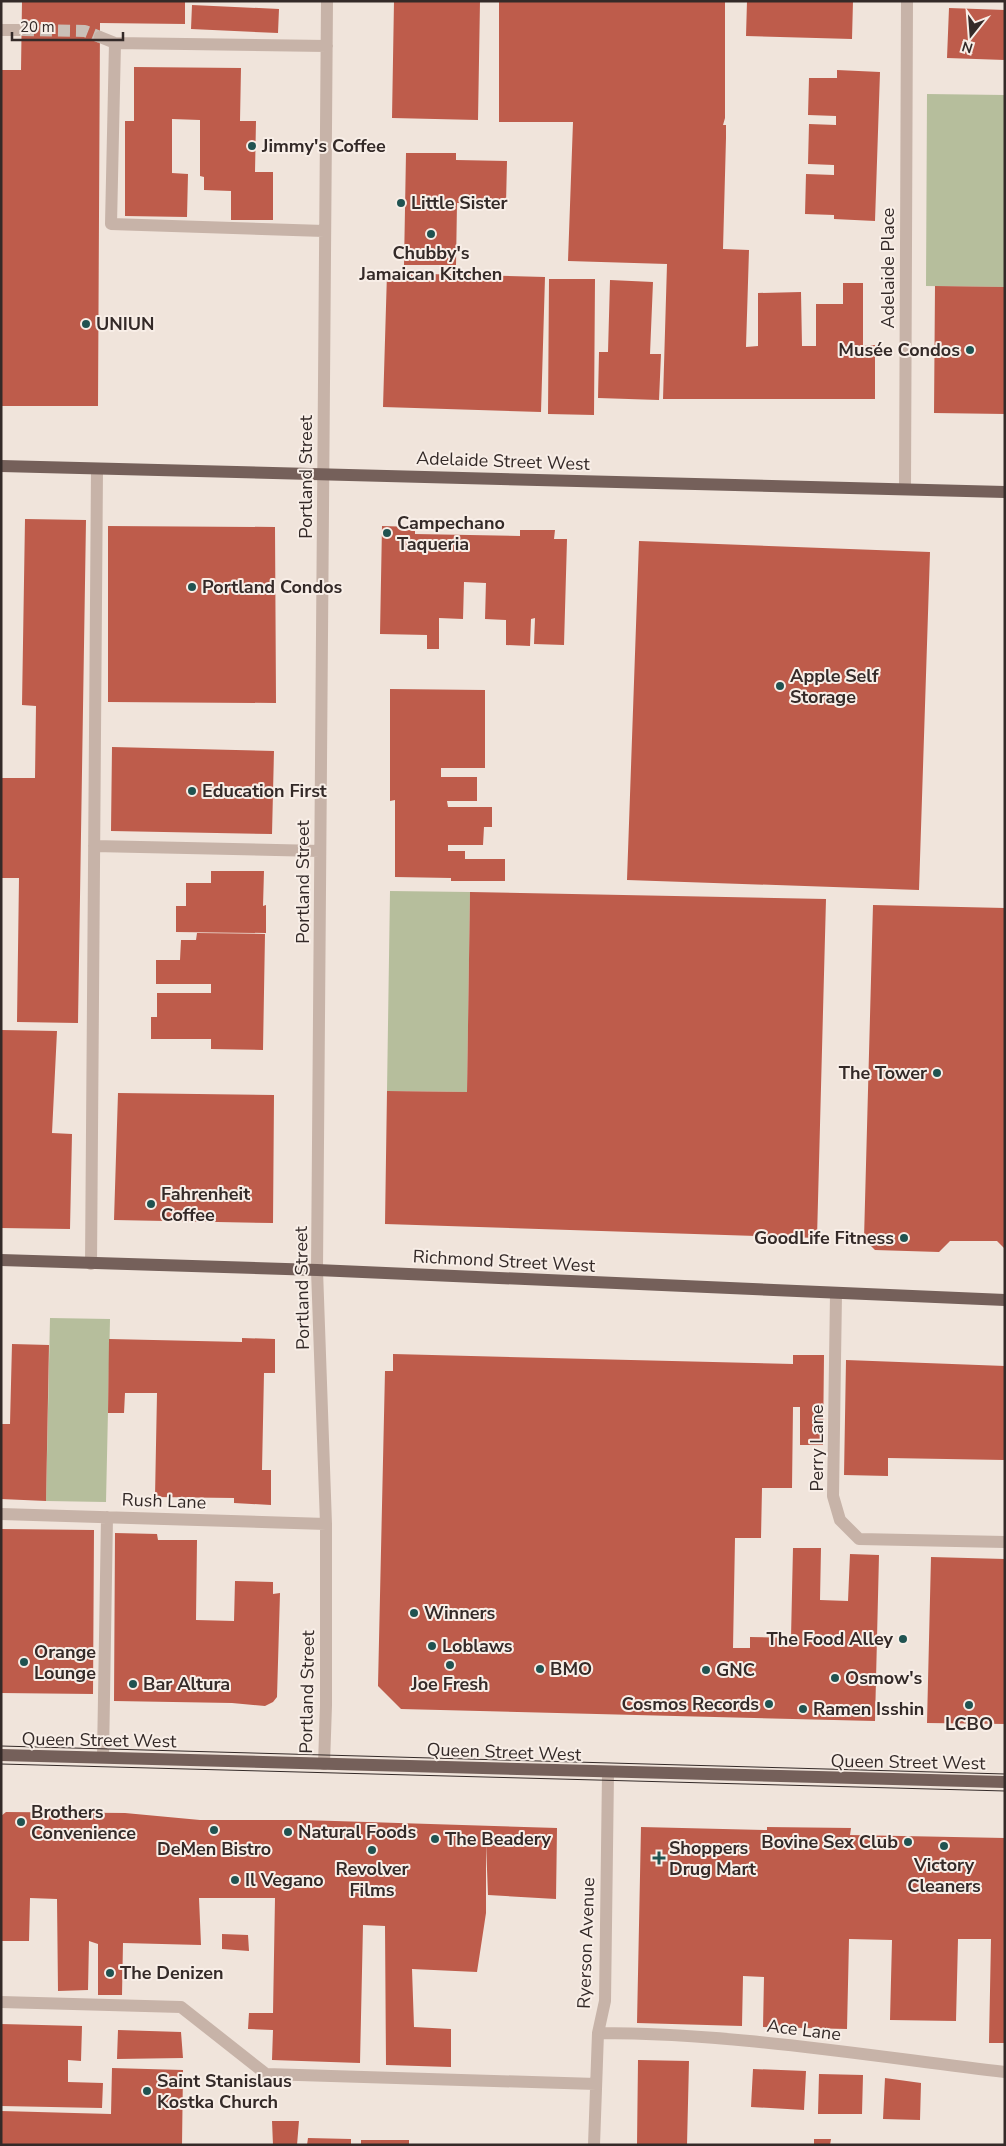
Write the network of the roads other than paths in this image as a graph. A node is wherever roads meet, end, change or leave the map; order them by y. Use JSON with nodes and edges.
{"nodes":[{"id":1,"x":327,"y":1,"type":"edge"},
{"id":2,"x":907,"y":1,"type":"edge"},
{"id":3,"x":1,"y":30,"type":"edge"},
{"id":4,"x":22,"y":30,"type":"tunnel mouth"},
{"id":5,"x":100,"y":37,"type":"tunnel mouth"},
{"id":6,"x":115,"y":43,"type":"junction"},
{"id":7,"x":326,"y":46,"type":"junction"},
{"id":8,"x":324,"y":231,"type":"junction"},
{"id":9,"x":1,"y":466,"type":"edge"},
{"id":10,"x":97,"y":469,"type":"junction"},
{"id":11,"x":324,"y":474,"type":"junction"},
{"id":12,"x":905,"y":489,"type":"junction"},
{"id":13,"x":1005,"y":492,"type":"edge"},
{"id":14,"x":94,"y":846,"type":"junction"},
{"id":15,"x":320,"y":851,"type":"junction"},
{"id":16,"x":1,"y":1260,"type":"edge"},
{"id":17,"x":91,"y":1264,"type":"junction"},
{"id":18,"x":317,"y":1270,"type":"junction"},
{"id":19,"x":836,"y":1294,"type":"junction"},
{"id":20,"x":1005,"y":1300,"type":"edge"},
{"id":21,"x":1,"y":1514,"type":"edge"},
{"id":22,"x":107,"y":1516,"type":"junction"},
{"id":23,"x":326,"y":1524,"type":"junction"},
{"id":24,"x":1005,"y":1542,"type":"edge"},
{"id":25,"x":1,"y":1755,"type":"edge"},
{"id":26,"x":103,"y":1757,"type":"junction"},
{"id":27,"x":324,"y":1764,"type":"junction"},
{"id":28,"x":608,"y":1773,"type":"junction"},
{"id":29,"x":1005,"y":1782,"type":"edge"},
{"id":30,"x":1,"y":2002,"type":"edge"},
{"id":31,"x":598,"y":2033,"type":"junction"},
{"id":32,"x":1005,"y":2072,"type":"edge"},
{"id":33,"x":596,"y":2084,"type":"junction"},
{"id":34,"x":594,"y":2145,"type":"edge"}],
"edges":[{"from":1,"to":7,"type":"street","name":"Portland Street"},
{"from":2,"to":12,"type":"street","name":"Adelaide Place"},
{"from":3,"to":4,"type":"street"},
{"from":5,"to":6,"type":"street"},
{"from":6,"to":7,"type":"street"},
{"from":6,"to":8,"type":"street"},
{"from":7,"to":8,"type":"street","name":"Portland Street"},
{"from":8,"to":11,"type":"street","name":"Portland Street"},
{"from":9,"to":10,"type":"main road","name":"Adelaide Street West"},
{"from":10,"to":11,"type":"main road","name":"Adelaide Street West"},
{"from":10,"to":14,"type":"street"},
{"from":11,"to":12,"type":"main road","name":"Adelaide Street West"},
{"from":11,"to":15,"type":"street","name":"Portland Street"},
{"from":12,"to":13,"type":"main road","name":"Adelaide Street West"},
{"from":14,"to":15,"type":"street"},
{"from":14,"to":17,"type":"street"},
{"from":15,"to":18,"type":"street","name":"Portland Street"},
{"from":16,"to":17,"type":"main road","name":"Richmond Street West"},
{"from":17,"to":18,"type":"main road","name":"Richmond Street West"},
{"from":18,"to":19,"type":"main road","name":"Richmond Street West"},
{"from":18,"to":23,"type":"street","name":"Portland Street"},
{"from":19,"to":20,"type":"main road","name":"Richmond Street West"},
{"from":19,"to":24,"type":"street","name":"Perry Lane"},
{"from":21,"to":22,"type":"street","name":"Rush Lane"},
{"from":22,"to":23,"type":"street","name":"Rush Lane"},
{"from":22,"to":26,"type":"street"},
{"from":23,"to":27,"type":"street","name":"Portland Street"},
{"from":25,"to":26,"type":"main road","name":"Queen Street West"},
{"from":26,"to":27,"type":"main road","name":"Queen Street West"},
{"from":27,"to":28,"type":"main road","name":"Queen Street West"},
{"from":28,"to":29,"type":"main road","name":"Queen Street West"},
{"from":28,"to":31,"type":"street","name":"Ryerson Avenue"},
{"from":30,"to":33,"type":"street"},
{"from":31,"to":32,"type":"street","name":"Ace Lane"},
{"from":31,"to":33,"type":"street","name":"Ryerson Avenue"},
{"from":33,"to":34,"type":"street","name":"Ryerson Avenue"}]}
